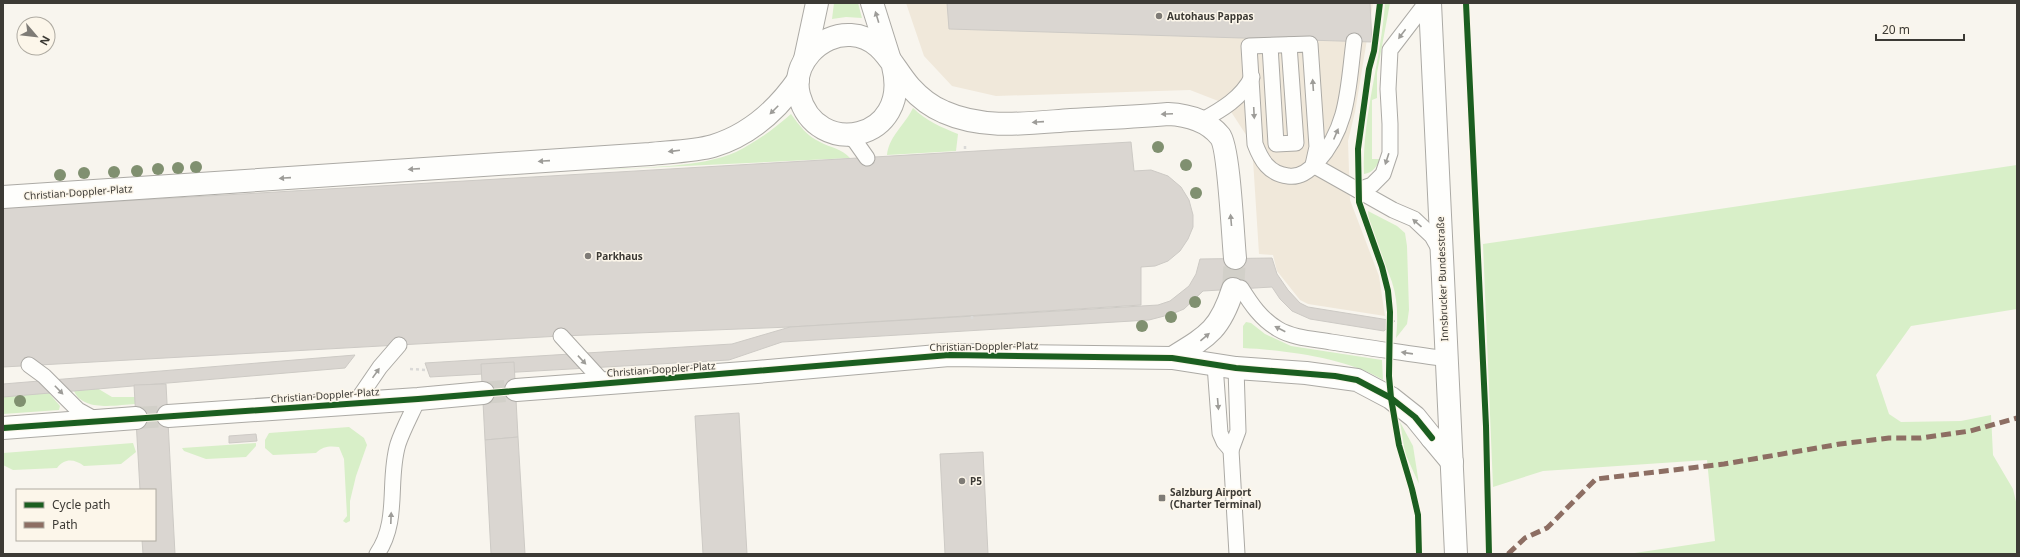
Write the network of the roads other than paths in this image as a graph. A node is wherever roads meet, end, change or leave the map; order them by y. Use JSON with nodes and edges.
{"nodes":[{"id":1,"x":817,"y":3,"type":"edge"},
{"id":2,"x":872,"y":3,"type":"edge"},
{"id":3,"x":1426,"y":3,"type":"edge"},
{"id":4,"x":1430,"y":3,"type":"edge"},
{"id":5,"x":1354,"y":41,"type":"dead end"},
{"id":6,"x":1289,"y":45,"type":"junction"},
{"id":7,"x":1270,"y":46,"type":"junction"},
{"id":8,"x":892,"y":62,"type":"junction"},
{"id":9,"x":801,"y":70,"type":"junction"},
{"id":10,"x":1252,"y":77,"type":"junction"},
{"id":11,"x":1201,"y":121,"type":"junction"},
{"id":12,"x":844,"y":134,"type":"junction"},
{"id":13,"x":867,"y":158,"type":"dead end"},
{"id":14,"x":1313,"y":165,"type":"junction"},
{"id":15,"x":127,"y":188,"type":"junction"},
{"id":16,"x":1358,"y":190,"type":"junction"},
{"id":17,"x":3,"y":197,"type":"edge"},
{"id":18,"x":91,"y":203,"type":"dead end"},
{"id":19,"x":1441,"y":253,"type":"junction"},
{"id":20,"x":1235,"y":258,"type":"tunnel mouth"},
{"id":21,"x":1237,"y":289,"type":"joint"},
{"id":22,"x":561,"y":336,"type":"dead end"},
{"id":23,"x":399,"y":345,"type":"dead end"},
{"id":24,"x":1172,"y":358,"type":"junction"},
{"id":25,"x":1446,"y":358,"type":"junction"},
{"id":26,"x":29,"y":365,"type":"dead end"},
{"id":27,"x":1226,"y":366,"type":"junction"},
{"id":28,"x":604,"y":383,"type":"junction"},
{"id":29,"x":516,"y":390,"type":"tunnel mouth"},
{"id":30,"x":483,"y":393,"type":"tunnel mouth"},
{"id":31,"x":418,"y":399,"type":"junction"},
{"id":32,"x":356,"y":402,"type":"junction"},
{"id":33,"x":168,"y":416,"type":"tunnel mouth"},
{"id":34,"x":136,"y":418,"type":"tunnel mouth"},
{"id":35,"x":98,"y":421,"type":"junction"},
{"id":36,"x":3,"y":428,"type":"edge"},
{"id":37,"x":1231,"y":450,"type":"junction"},
{"id":38,"x":1452,"y":462,"type":"junction"},
{"id":39,"x":377,"y":554,"type":"edge"},
{"id":40,"x":1236,"y":554,"type":"edge"},
{"id":41,"x":1456,"y":554,"type":"edge"}],
"edges":[{"from":1,"to":9,"type":"street"},
{"from":8,"to":2,"type":"street","one_way":true},
{"from":3,"to":16,"type":"lane","one_way":true},
{"from":4,"to":19,"type":"street","name":"Innsbrucker Bundesstraße"},
{"from":14,"to":5,"type":"lane","one_way":true},
{"from":6,"to":7,"type":"lane"},
{"from":6,"to":7,"type":"lane"},
{"from":14,"to":6,"type":"lane","one_way":true},
{"from":7,"to":10,"type":"lane"},
{"from":8,"to":9,"type":"street","name":"Christian-Doppler-Platz"},
{"from":11,"to":8,"type":"street","name":"Christian-Doppler-Platz","one_way":true},
{"from":8,"to":12,"type":"street"},
{"from":9,"to":12,"type":"street"},
{"from":9,"to":15,"type":"street","name":"Christian-Doppler-Platz","one_way":true},
{"from":10,"to":11,"type":"lane"},
{"from":10,"to":14,"type":"lane","one_way":true},
{"from":20,"to":11,"type":"street","name":"Christian-Doppler-Platz","one_way":true},
{"from":12,"to":13,"type":"lane"},
{"from":14,"to":16,"type":"lane"},
{"from":15,"to":17,"type":"street","name":"Christian-Doppler-Platz"},
{"from":15,"to":18,"type":"lane"},
{"from":19,"to":16,"type":"lane","one_way":true},
{"from":19,"to":25,"type":"street","name":"Innsbrucker Bundesstraße"},
{"from":24,"to":21,"type":"street","one_way":true},
{"from":25,"to":21,"type":"lane","one_way":true},
{"from":22,"to":28,"type":"lane","one_way":true},
{"from":32,"to":23,"type":"lane","one_way":true},
{"from":24,"to":27,"type":"street","name":"Christian-Doppler-Platz"},
{"from":24,"to":28,"type":"street","name":"Christian-Doppler-Platz"},
{"from":25,"to":38,"type":"street","name":"Innsbrucker Bundesstraße"},
{"from":26,"to":35,"type":"lane","one_way":true},
{"from":27,"to":37,"type":"lane"},
{"from":27,"to":37,"type":"lane","one_way":true},
{"from":27,"to":38,"type":"street","name":"Christian-Doppler-Platz"},
{"from":28,"to":29,"type":"street","name":"Christian-Doppler-Platz"},
{"from":30,"to":31,"type":"street","name":"Christian-Doppler-Platz"},
{"from":31,"to":32,"type":"street","name":"Christian-Doppler-Platz"},
{"from":39,"to":31,"type":"lane","one_way":true},
{"from":32,"to":33,"type":"street","name":"Christian-Doppler-Platz"},
{"from":34,"to":35,"type":"street"},
{"from":35,"to":36,"type":"street"},
{"from":37,"to":40,"type":"lane"},
{"from":38,"to":41,"type":"street","name":"Innsbrucker Bundesstraße"}]}
